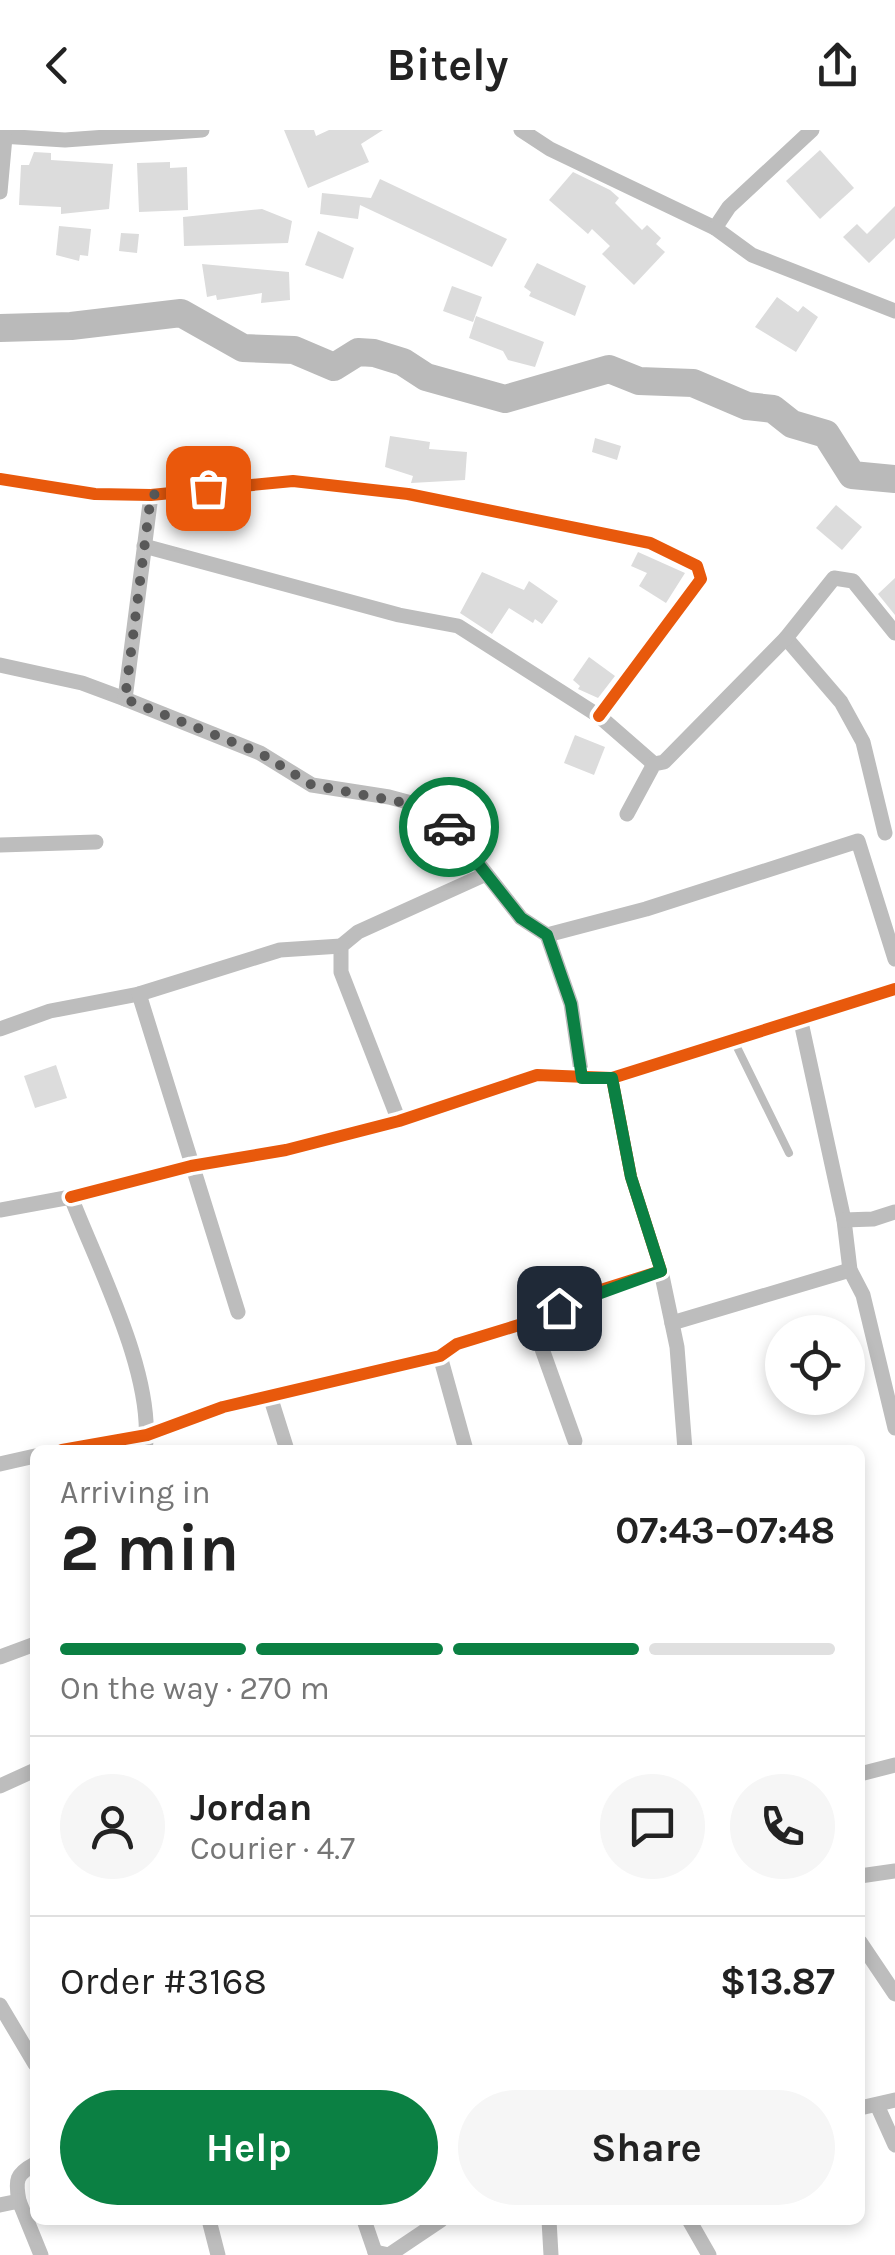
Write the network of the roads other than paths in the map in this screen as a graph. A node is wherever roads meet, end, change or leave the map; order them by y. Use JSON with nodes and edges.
{"nodes":[{"id":1,"x":202,"y":130,"type":"edge"},
{"id":2,"x":521,"y":130,"type":"edge"},
{"id":3,"x":812,"y":130,"type":"edge"},
{"id":4,"x":147,"y":134,"type":"edge"},
{"id":5,"x":63,"y":135,"type":"edge"},
{"id":6,"x":3,"y":137,"type":"edge"},
{"id":7,"x":0,"y":192,"type":"edge"},
{"id":8,"x":715,"y":228,"type":"junction"},
{"id":9,"x":895,"y":312,"type":"edge"},
{"id":10,"x":0,"y":478,"type":"edge"},
{"id":11,"x":151,"y":495,"type":"junction"},
{"id":12,"x":144,"y":546,"type":"junction"},
{"id":13,"x":895,"y":633,"type":"edge"},
{"id":14,"x":786,"y":638,"type":"junction"},
{"id":15,"x":0,"y":665,"type":"edge"},
{"id":16,"x":125,"y":699,"type":"junction"},
{"id":17,"x":599,"y":716,"type":"junction"},
{"id":18,"x":654,"y":764,"type":"junction"},
{"id":19,"x":627,"y":814,"type":"dead end"},
{"id":20,"x":890,"y":832,"type":"edge"},
{"id":21,"x":858,"y":841,"type":"junction"},
{"id":22,"x":96,"y":842,"type":"dead end"},
{"id":23,"x":0,"y":845,"type":"edge"},
{"id":24,"x":484,"y":875,"type":"junction"},
{"id":25,"x":547,"y":935,"type":"junction"},
{"id":26,"x":341,"y":946,"type":"junction"},
{"id":27,"x":895,"y":959,"type":"edge"},
{"id":28,"x":895,"y":989,"type":"edge"},
{"id":29,"x":138,"y":994,"type":"junction"},
{"id":30,"x":800,"y":1022,"type":"junction"},
{"id":31,"x":0,"y":1029,"type":"edge"},
{"id":32,"x":733,"y":1039,"type":"junction"},
{"id":33,"x":582,"y":1078,"type":"junction"},
{"id":34,"x":612,"y":1078,"type":"junction"},
{"id":35,"x":399,"y":1120,"type":"junction"},
{"id":36,"x":789,"y":1153,"type":"dead end"},
{"id":37,"x":191,"y":1166,"type":"junction"},
{"id":38,"x":71,"y":1196,"type":"junction"},
{"id":39,"x":0,"y":1210,"type":"edge"},
{"id":40,"x":895,"y":1212,"type":"edge"},
{"id":41,"x":844,"y":1220,"type":"junction"},
{"id":42,"x":850,"y":1270,"type":"junction"},
{"id":43,"x":661,"y":1271,"type":"junction"},
{"id":44,"x":238,"y":1312,"type":"dead end"},
{"id":45,"x":532,"y":1321,"type":"junction"},
{"id":46,"x":672,"y":1323,"type":"junction"},
{"id":47,"x":440,"y":1356,"type":"junction"},
{"id":48,"x":270,"y":1396,"type":"junction"},
{"id":49,"x":894,"y":1418,"type":"edge"},
{"id":50,"x":895,"y":1428,"type":"edge"},
{"id":51,"x":575,"y":1441,"type":"dead end"},
{"id":52,"x":146,"y":1443,"type":"edge"},
{"id":53,"x":285,"y":1445,"type":"edge"},
{"id":54,"x":465,"y":1445,"type":"edge"},
{"id":55,"x":684,"y":1445,"type":"edge"},
{"id":56,"x":30,"y":1457,"type":"edge"},
{"id":57,"x":0,"y":1464,"type":"edge"},
{"id":58,"x":30,"y":1646,"type":"edge"},
{"id":59,"x":0,"y":1657,"type":"edge"},
{"id":60,"x":895,"y":1765,"type":"edge"},
{"id":61,"x":865,"y":1773,"type":"edge"},
{"id":62,"x":30,"y":1775,"type":"edge"},
{"id":63,"x":0,"y":1786,"type":"edge"},
{"id":64,"x":895,"y":1871,"type":"edge"},
{"id":65,"x":865,"y":1875,"type":"edge"},
{"id":66,"x":865,"y":1949,"type":"edge"},
{"id":67,"x":895,"y":1994,"type":"edge"},
{"id":68,"x":0,"y":2005,"type":"edge"},
{"id":69,"x":30,"y":2056,"type":"edge"},
{"id":70,"x":895,"y":2100,"type":"edge"},
{"id":71,"x":877,"y":2104,"type":"junction"},
{"id":72,"x":865,"y":2107,"type":"edge"},
{"id":73,"x":895,"y":2145,"type":"edge"},
{"id":74,"x":30,"y":2167,"type":"edge"},
{"id":75,"x":19,"y":2201,"type":"junction"},
{"id":76,"x":0,"y":2205,"type":"edge"},
{"id":77,"x":210,"y":2225,"type":"edge"},
{"id":78,"x":366,"y":2225,"type":"edge"},
{"id":79,"x":434,"y":2225,"type":"edge"},
{"id":80,"x":548,"y":2225,"type":"edge"},
{"id":81,"x":693,"y":2225,"type":"edge"},
{"id":82,"x":420,"y":2237,"type":"junction"},
{"id":83,"x":374,"y":2253,"type":"edge"},
{"id":84,"x":40,"y":2255,"type":"edge"},
{"id":85,"x":218,"y":2255,"type":"edge"},
{"id":86,"x":429,"y":2255,"type":"edge"},
{"id":87,"x":550,"y":2255,"type":"edge"},
{"id":88,"x":709,"y":2255,"type":"edge"}],
"edges":[{"from":1,"to":4,"type":"street"},
{"from":2,"to":8,"type":"street"},
{"from":3,"to":8,"type":"street"},
{"from":4,"to":5,"type":"street"},
{"from":5,"to":6,"type":"street"},
{"from":6,"to":7,"type":"street"},
{"from":8,"to":9,"type":"street"},
{"from":10,"to":11,"type":"street"},
{"from":11,"to":12,"type":"street"},
{"from":11,"to":17,"type":"street"},
{"from":12,"to":16,"type":"street"},
{"from":12,"to":17,"type":"street"},
{"from":13,"to":14,"type":"street"},
{"from":14,"to":18,"type":"street"},
{"from":14,"to":20,"type":"street"},
{"from":15,"to":16,"type":"street"},
{"from":16,"to":24,"type":"street"},
{"from":17,"to":18,"type":"street"},
{"from":18,"to":19,"type":"street"},
{"from":20,"to":21,"type":"street"},
{"from":21,"to":25,"type":"street"},
{"from":21,"to":27,"type":"street"},
{"from":22,"to":23,"type":"street"},
{"from":24,"to":25,"type":"street"},
{"from":24,"to":26,"type":"street"},
{"from":25,"to":33,"type":"street"},
{"from":26,"to":29,"type":"street"},
{"from":26,"to":35,"type":"street"},
{"from":28,"to":30,"type":"street"},
{"from":29,"to":31,"type":"street"},
{"from":29,"to":37,"type":"street"},
{"from":30,"to":32,"type":"street"},
{"from":30,"to":41,"type":"street"},
{"from":32,"to":34,"type":"street"},
{"from":32,"to":36,"type":"lane"},
{"from":33,"to":34,"type":"street"},
{"from":33,"to":35,"type":"street"},
{"from":34,"to":43,"type":"street"},
{"from":35,"to":37,"type":"street"},
{"from":37,"to":38,"type":"street"},
{"from":37,"to":44,"type":"street"},
{"from":38,"to":39,"type":"street"},
{"from":38,"to":52,"type":"street"},
{"from":40,"to":41,"type":"street"},
{"from":41,"to":42,"type":"street"},
{"from":42,"to":46,"type":"street"},
{"from":42,"to":49,"type":"street"},
{"from":43,"to":45,"type":"street"},
{"from":43,"to":46,"type":"street"},
{"from":45,"to":47,"type":"street"},
{"from":45,"to":51,"type":"street"},
{"from":46,"to":55,"type":"street"},
{"from":47,"to":48,"type":"street"},
{"from":47,"to":54,"type":"street"},
{"from":48,"to":52,"type":"street"},
{"from":48,"to":53,"type":"street"},
{"from":49,"to":50,"type":"street"},
{"from":56,"to":57,"type":"street"},
{"from":58,"to":59,"type":"street"},
{"from":60,"to":61,"type":"street"},
{"from":62,"to":63,"type":"street"},
{"from":64,"to":65,"type":"street"},
{"from":66,"to":67,"type":"street"},
{"from":68,"to":69,"type":"street"},
{"from":70,"to":71,"type":"street"},
{"from":71,"to":72,"type":"street"},
{"from":71,"to":73,"type":"street"},
{"from":74,"to":75,"type":"street"},
{"from":75,"to":76,"type":"street"},
{"from":75,"to":84,"type":"street"},
{"from":77,"to":85,"type":"street"},
{"from":78,"to":83,"type":"street"},
{"from":79,"to":82,"type":"street"},
{"from":80,"to":87,"type":"street"},
{"from":81,"to":88,"type":"street"},
{"from":82,"to":83,"type":"street"},
{"from":82,"to":86,"type":"street"}]}
